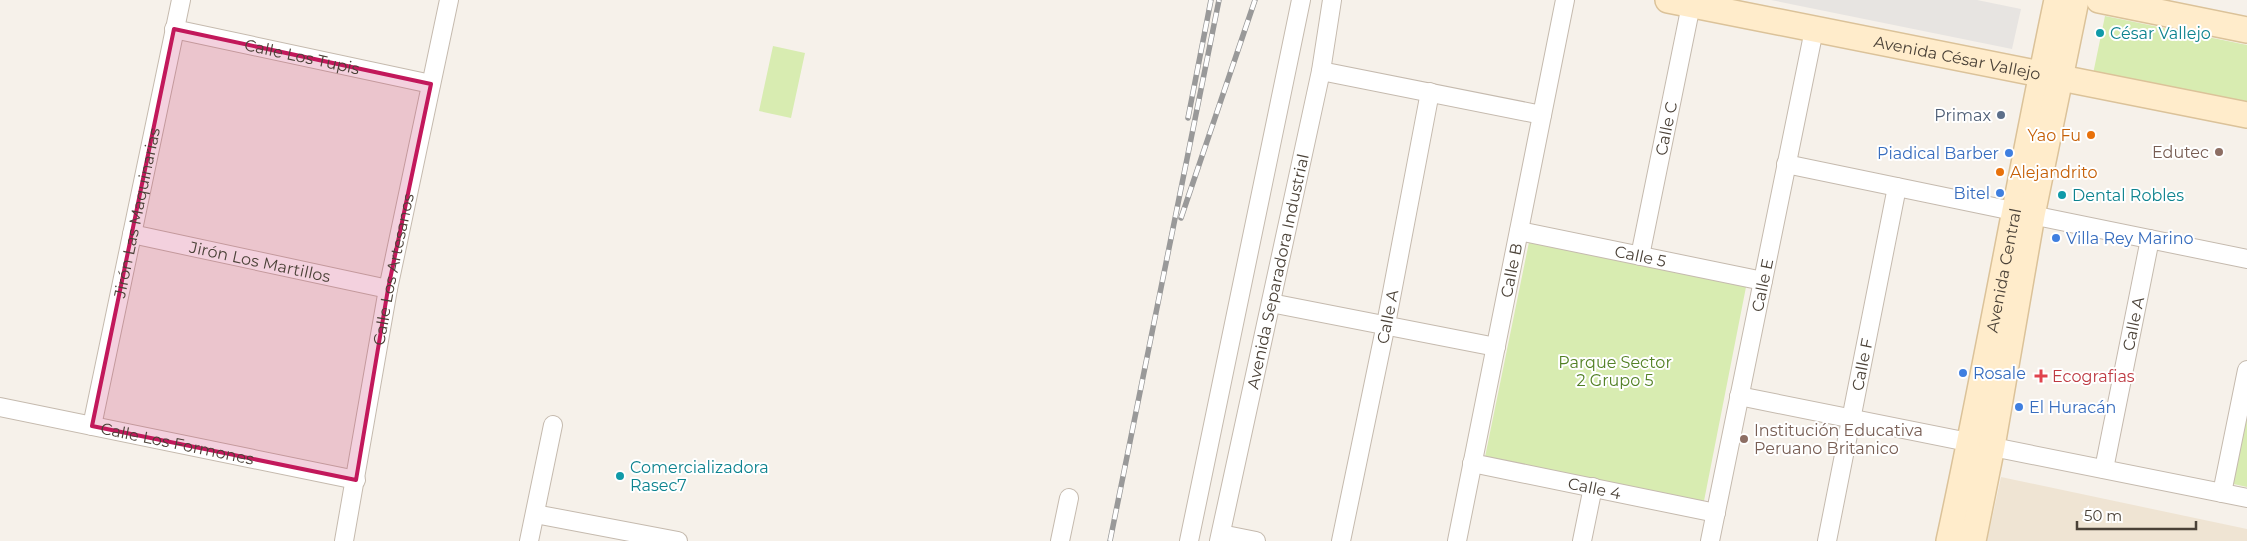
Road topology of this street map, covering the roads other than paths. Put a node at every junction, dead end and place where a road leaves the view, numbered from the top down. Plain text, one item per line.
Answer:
1 (181, 0) edge
2 (449, 0) edge
3 (1301, 0) edge
4 (1332, 0) edge
5 (1565, 0) edge
6 (2057, 0) edge
7 (2076, 0) edge
8 (2099, 0) edge
9 (1683, 2) edge
10 (174, 29) junction
11 (1814, 30) junction
12 (2247, 30) edge
13 (1321, 71) junction
14 (2051, 75) junction
15 (431, 84) junction
16 (1430, 92) junction
17 (2247, 115) edge
18 (1542, 116) junction
19 (1786, 164) junction
20 (1896, 187) junction
21 (2023, 213) junction
22 (1519, 231) junction
23 (132, 234) junction
24 (2150, 239) junction
25 (1640, 256) junction
26 (2247, 259) edge
27 (1763, 281) junction
28 (388, 289) junction
29 (1271, 303) junction
30 (1386, 324) junction
31 (1496, 347) junction
32 (2246, 375) edge
33 (1739, 396) junction
34 (0, 407) edge
35 (1850, 418) junction
36 (92, 426) junction
37 (553, 426) dead end
38 (1981, 444) junction
39 (1472, 463) junction
40 (2104, 469) junction
41 (356, 480) junction
42 (1593, 488) junction
43 (2222, 493) junction
44 (1068, 498) dead end
45 (2247, 498) edge
46 (1716, 513) junction
47 (535, 514) junction
48 (1220, 538) edge
49 (344, 541) edge
50 (529, 541) edge
51 (678, 541) edge
52 (1060, 541) edge
53 (1189, 541) edge
54 (1256, 541) edge
55 (1341, 541) edge
56 (1457, 541) edge
57 (1582, 541) edge
58 (1710, 541) edge
59 (1827, 541) edge
60 (1949, 541) edge
61 (1973, 541) edge

1 - 10 street, Jirón Las Maquinarias
2 - 15 street, Calle Los Artesanos
3 - 53 street, Avenida Separadora Industrial
4 - 13 street, Avenida Separadora Industrial
5 - 18 street, Calle B
6 - 14 street, Avenida Central
7 - 14 street, Avenida Central
8 - 12 street
9 - 11 street, Avenida César Vallejo
9 - 25 street, Calle C
10 - 15 street, Calle Los Tupis
10 - 23 street, Jirón Las Maquinarias
11 - 14 street, Avenida César Vallejo
11 - 19 street, Calle E
13 - 16 street
13 - 29 street, Avenida Separadora Industrial
14 - 17 street, Avenida César Vallejo
14 - 21 street, Avenida Central
15 - 28 street, Calle Los Artesanos
16 - 18 street
16 - 30 street, Calle A
18 - 22 street, Calle B
19 - 20 street
19 - 27 street, Calle E
20 - 21 street
20 - 35 street, Calle F
21 - 24 street
21 - 38 street, Avenida Central
22 - 25 street, Calle 5
22 - 31 street, Calle B
23 - 28 street, Jirón Los Martillos
23 - 36 street, Jirón Las Maquinarias
24 - 26 street
24 - 40 street, Calle A
25 - 27 street, Calle 5
27 - 33 street, Calle E
28 - 41 street, Calle Los Artesanos
29 - 30 street
29 - 48 street, Avenida Separadora Industrial
30 - 31 street
30 - 55 street, Calle A
31 - 39 street, Calle B
32 - 43 street
33 - 35 street
33 - 46 street, Calle E
34 - 36 street, Calle Los Formones
35 - 38 street
35 - 59 street, Calle F
36 - 41 street, Calle Los Formones
37 - 47 street
38 - 40 street
38 - 60 street, Avenida Central
38 - 61 street, Avenida Central
39 - 42 street, Calle 4
39 - 56 street, Calle B
40 - 43 street
41 - 49 street, Calle Los Artesanos
42 - 46 street, Calle 4
42 - 57 street
43 - 45 street
44 - 52 street
46 - 58 street, Calle E
47 - 50 street
47 - 51 street
48 - 54 street

